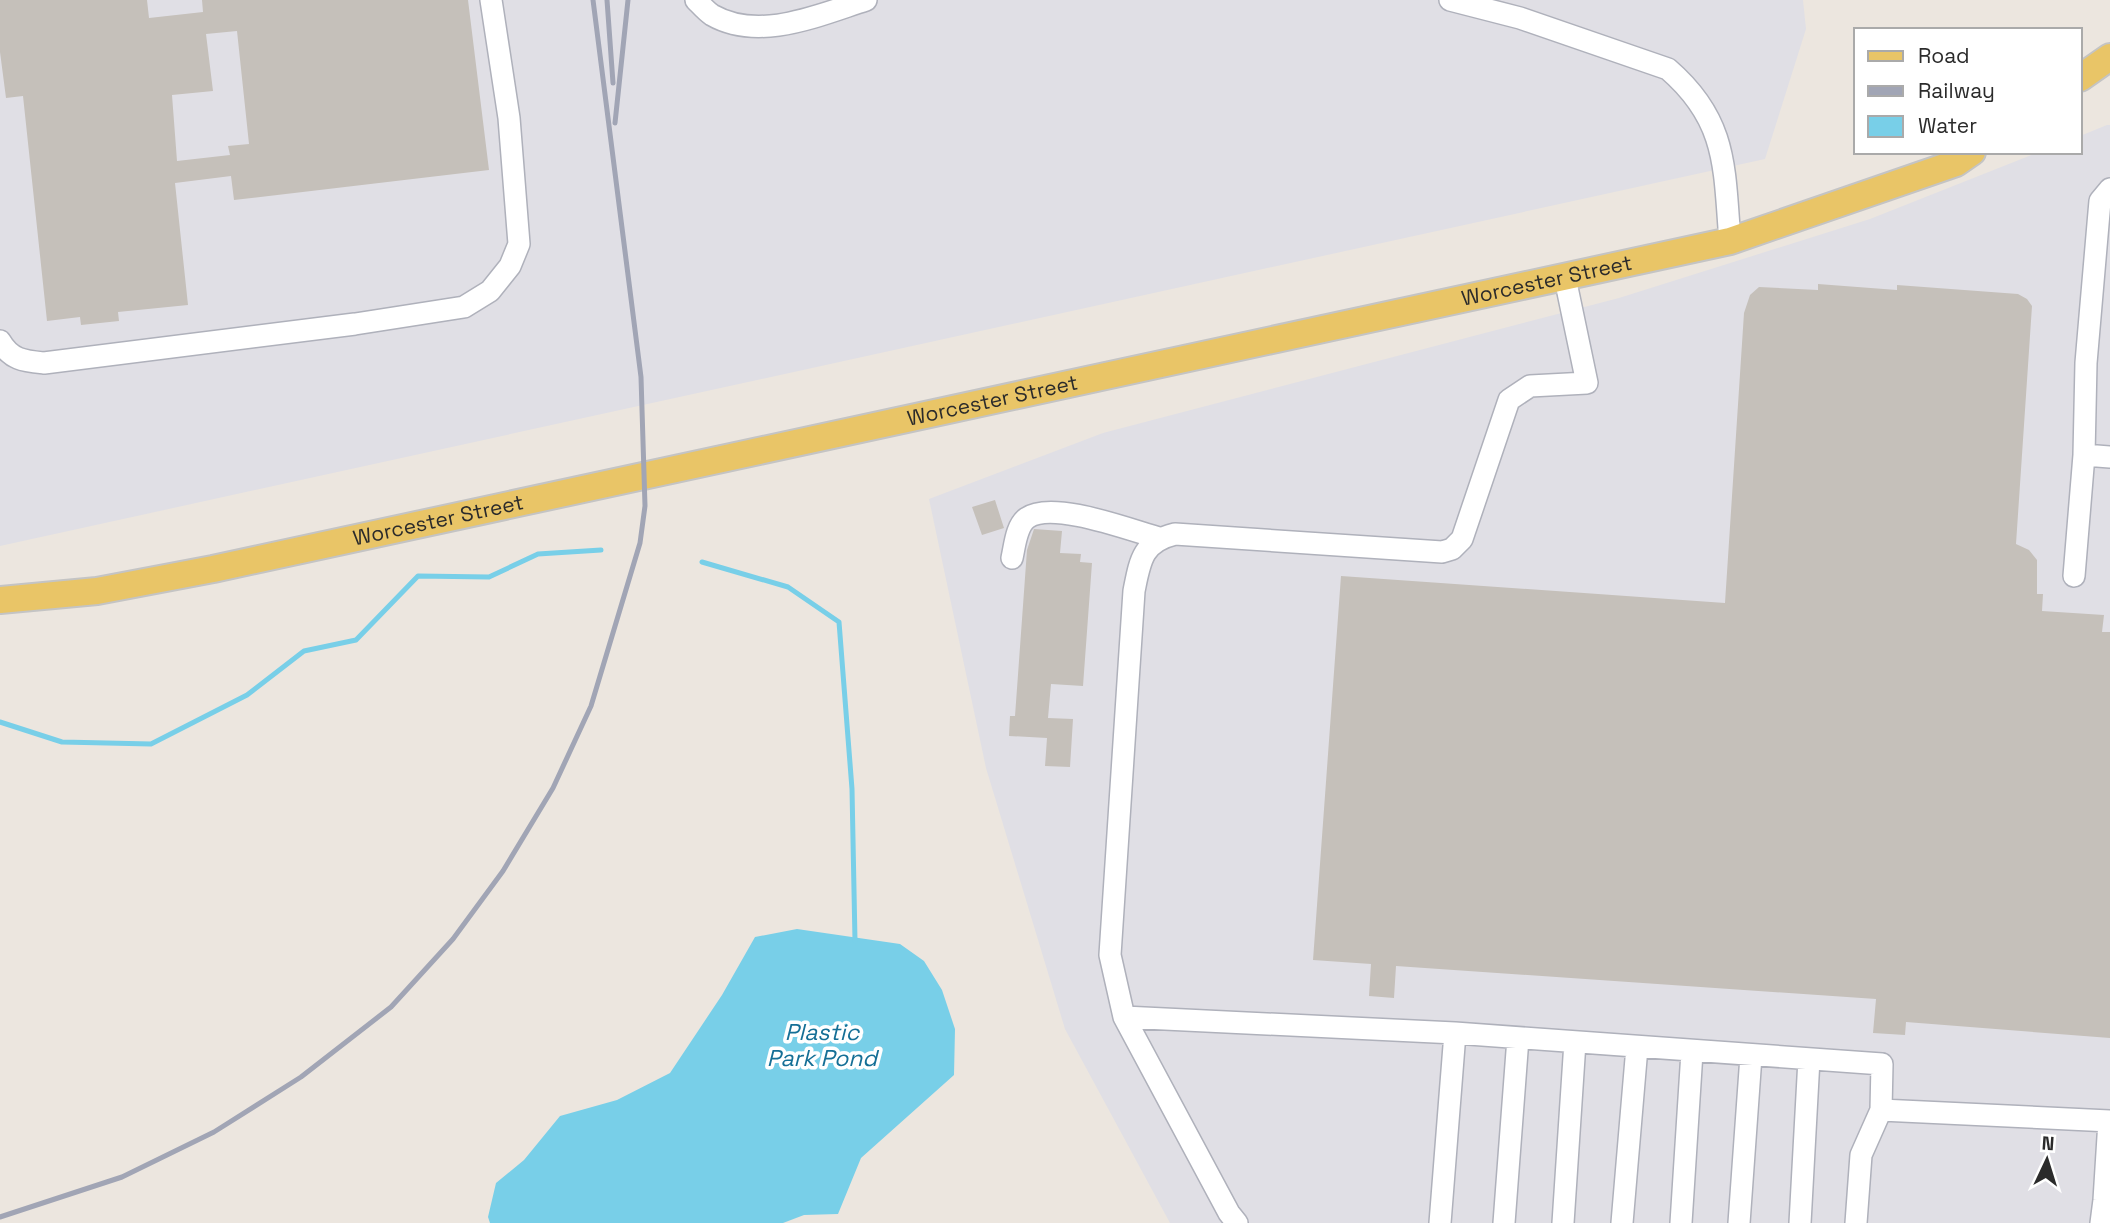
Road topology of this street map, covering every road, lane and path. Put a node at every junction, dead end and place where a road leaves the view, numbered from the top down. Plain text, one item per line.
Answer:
1 (491, 0) edge
2 (696, 0) edge
3 (866, 0) edge
4 (1450, 0) edge
5 (2110, 57) edge
6 (2082, 77) edge
7 (1969, 154) edge
8 (2110, 189) edge
9 (1730, 241) junction
10 (1566, 278) junction
11 (0, 341) edge
12 (2084, 455) junction
13 (2110, 457) edge
14 (1159, 538) junction
15 (1012, 558) dead end
16 (2074, 576) dead end
17 (0, 600) edge
18 (1124, 1017) junction
19 (1455, 1033) junction
20 (1518, 1038) junction
21 (1575, 1042) junction
22 (1637, 1047) junction
23 (1692, 1052) junction
24 (1751, 1056) junction
25 (1809, 1059) junction
26 (1881, 1110) junction
27 (2109, 1121) edge
28 (1237, 1223) edge
29 (1440, 1223) edge
30 (1504, 1223) edge
31 (1563, 1223) edge
32 (1622, 1223) edge
33 (1681, 1223) edge
34 (1739, 1223) edge
35 (1800, 1223) edge
36 (1856, 1223) edge
37 (2101, 1223) edge

1 - 11 lane
2 - 3 lane
4 - 9 lane
5 - 6 main road
7 - 9 main road, Worcester Street
8 - 12 lane
9 - 10 main road, Worcester Street
10 - 14 lane
10 - 17 main road, Worcester Street
12 - 13 lane
12 - 16 lane
14 - 15 lane
14 - 18 lane
18 - 19 lane
18 - 28 lane
19 - 20 lane
19 - 29 lane
20 - 21 lane
20 - 30 lane
21 - 22 lane
21 - 31 lane
22 - 23 lane
22 - 32 lane
23 - 24 lane
23 - 33 lane
24 - 25 lane
24 - 34 lane
25 - 26 lane
25 - 35 lane
26 - 27 lane
26 - 36 lane
27 - 37 lane

